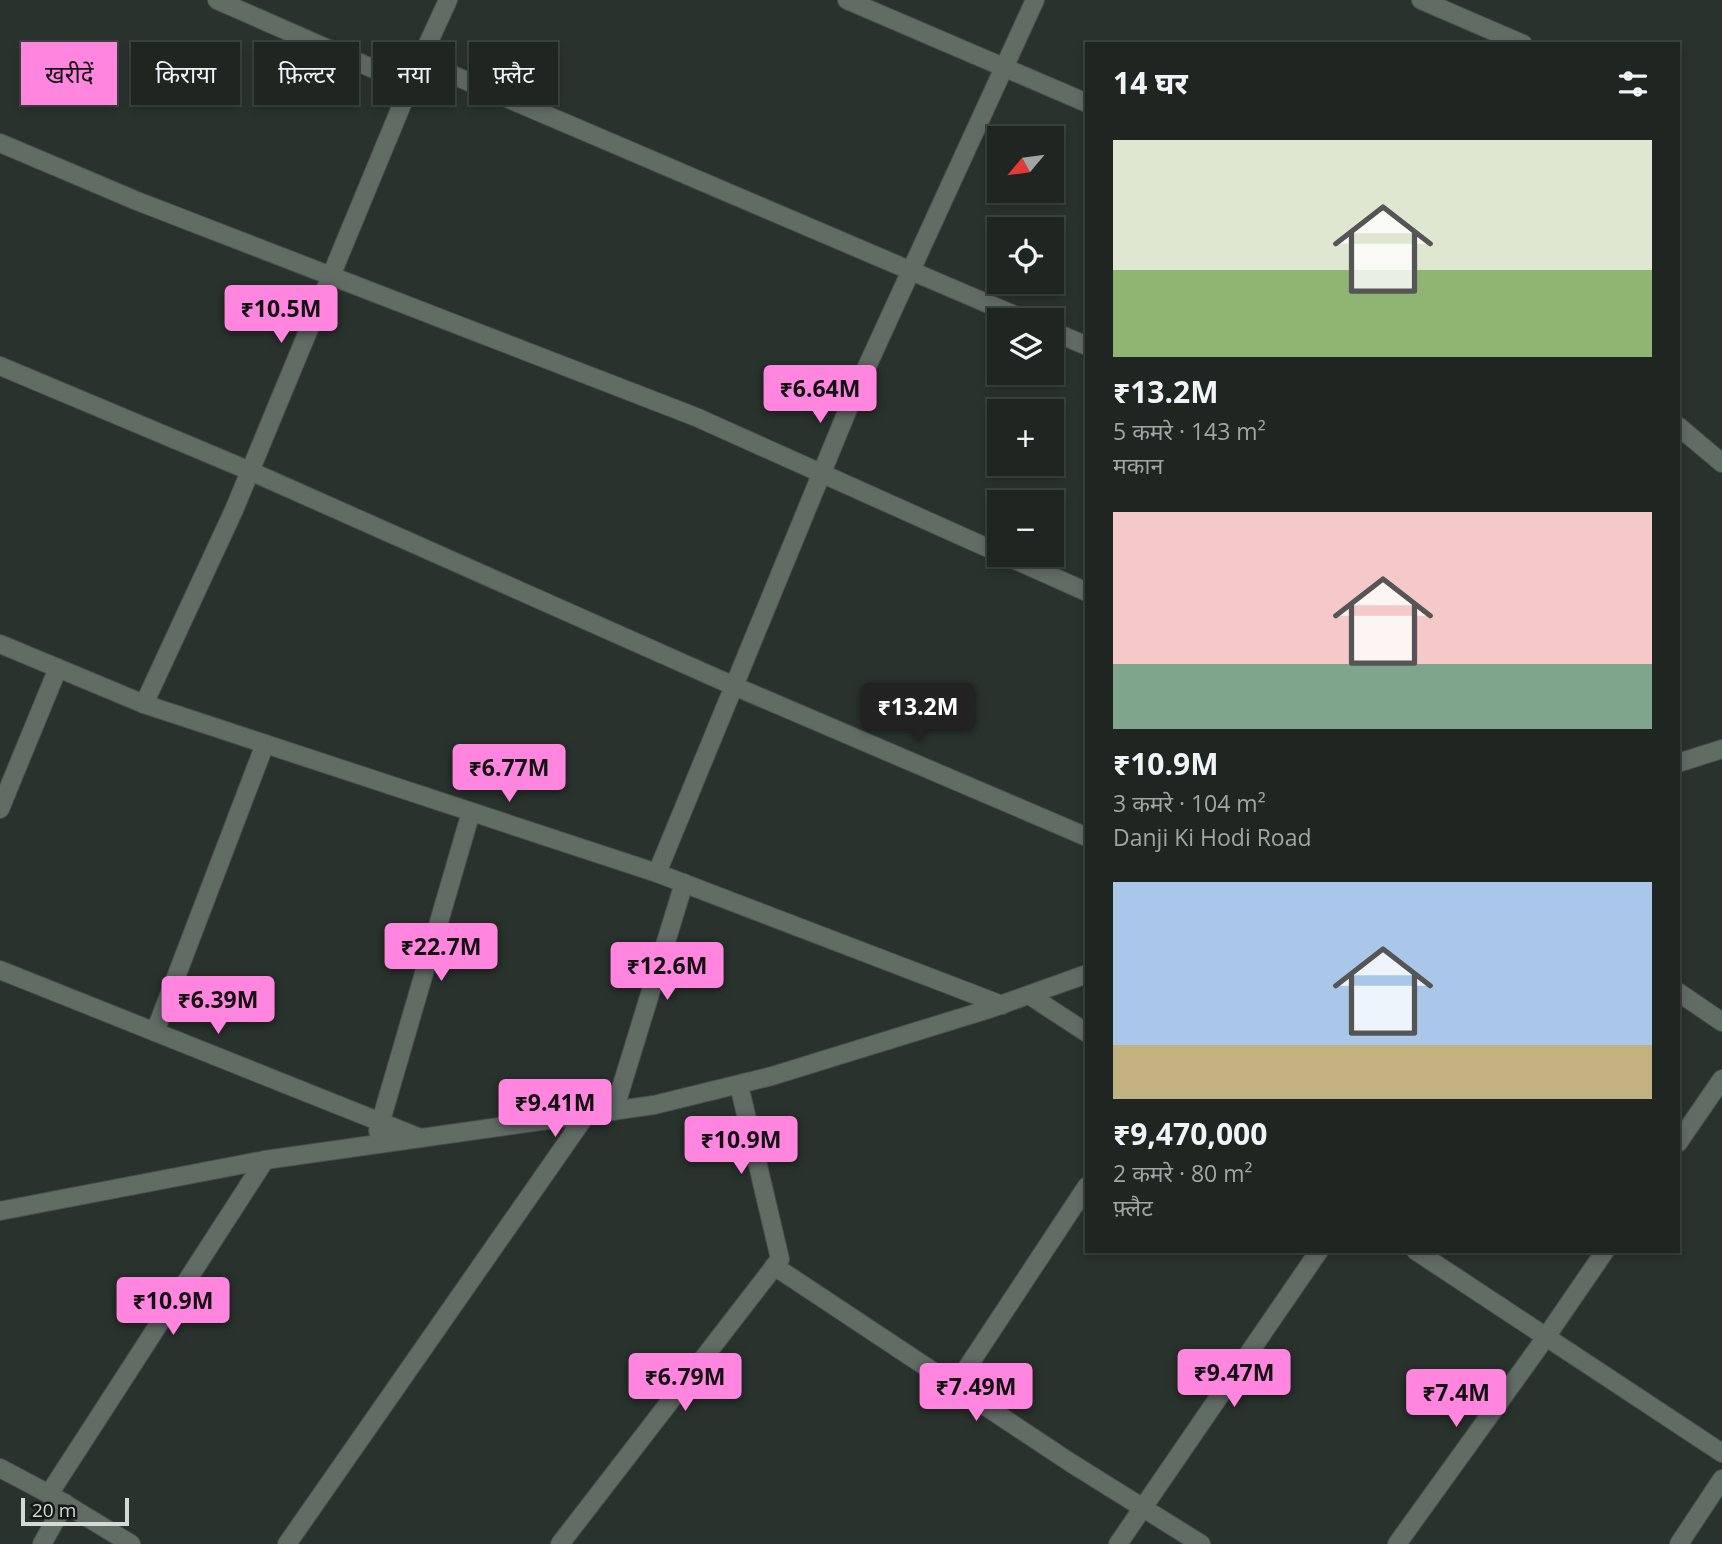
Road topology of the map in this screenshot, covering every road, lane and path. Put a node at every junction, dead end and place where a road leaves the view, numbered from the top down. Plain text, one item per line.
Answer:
1 (217, 0) edge
2 (448, 0) edge
3 (847, 0) edge
4 (1035, 0) edge
5 (1421, 0) edge
6 (429, 42) edge
7 (1518, 42) edge
8 (1004, 67) junction
9 (373, 69) edge
10 (455, 76) edge
11 (1085, 102) edge
12 (402, 105) edge
13 (0, 143) edge
14 (911, 271) junction
15 (330, 276) junction
16 (998, 308) edge
17 (1064, 336) edge
18 (1085, 345) edge
19 (0, 366) edge
20 (1680, 428) edge
21 (1722, 463) edge
22 (250, 471) junction
23 (822, 473) junction
24 (987, 547) edge
25 (1031, 567) edge
26 (1085, 591) edge
27 (0, 644) edge
28 (58, 668) junction
29 (734, 686) junction
30 (144, 704) junction
31 (265, 744) junction
32 (1722, 749) edge
33 (1680, 762) edge
34 (0, 809) edge
35 (471, 812) junction
36 (1085, 835) edge
37 (657, 873) junction
38 (684, 883) junction
39 (0, 970) edge
40 (1085, 975) edge
41 (1680, 993) edge
42 (1029, 995) junction
43 (1002, 1005) junction
44 (1722, 1022) edge
45 (155, 1032) junction
46 (1085, 1032) edge
47 (1722, 1079) edge
48 (739, 1085) junction
49 (614, 1111) junction
50 (586, 1115) junction
51 (381, 1122) junction
52 (421, 1138) junction
53 (1680, 1140) edge
54 (374, 1144) junction
55 (265, 1160) junction
56 (1085, 1189) edge
57 (0, 1211) edge
58 (1319, 1253) edge
59 (1419, 1253) edge
60 (1604, 1253) edge
61 (774, 1266) junction
62 (1546, 1337) junction
63 (955, 1386) junction
64 (1722, 1453) edge
65 (0, 1468) edge
66 (1722, 1479) edge
67 (49, 1494) junction
68 (65, 1503) junction
69 (1143, 1508) junction
70 (42, 1544) edge
71 (131, 1544) edge
72 (287, 1544) edge
73 (560, 1544) edge
74 (1118, 1544) edge
75 (1201, 1544) edge
76 (1397, 1544) edge
77 (1679, 1544) edge

1 - 9 street
2 - 6 street
3 - 8 street
4 - 8 street
5 - 7 street
8 - 11 street
8 - 14 street
10 - 14 street
12 - 15 street
13 - 15 street
14 - 16 street
14 - 23 street
15 - 22 street
15 - 23 street
17 - 18 street
19 - 22 street
20 - 21 street
22 - 29 street
22 - 30 street
23 - 24 street
23 - 29 street
25 - 26 street
27 - 28 street
28 - 30 street
28 - 34 street
29 - 36 street
29 - 37 street
30 - 31 street
31 - 35 street
31 - 45 street
32 - 33 street
35 - 37 street
35 - 51 street
37 - 38 street
38 - 43 street
38 - 49 street
39 - 45 street
40 - 42 street
41 - 44 street
42 - 43 street
42 - 46 street
43 - 48 street
45 - 51 street
47 - 53 street
48 - 49 street
48 - 61 street
49 - 50 street
50 - 52 street
50 - 72 street
51 - 52 street
51 - 54 street
52 - 54 street
54 - 55 street
55 - 57 street
55 - 67 street
56 - 63 street
58 - 69 street
59 - 62 street
60 - 62 street
61 - 63 street
61 - 73 street
62 - 64 street
62 - 76 street
63 - 69 street
65 - 67 street
66 - 77 street
67 - 68 street
68 - 70 street
68 - 71 street
69 - 74 street
69 - 75 street

